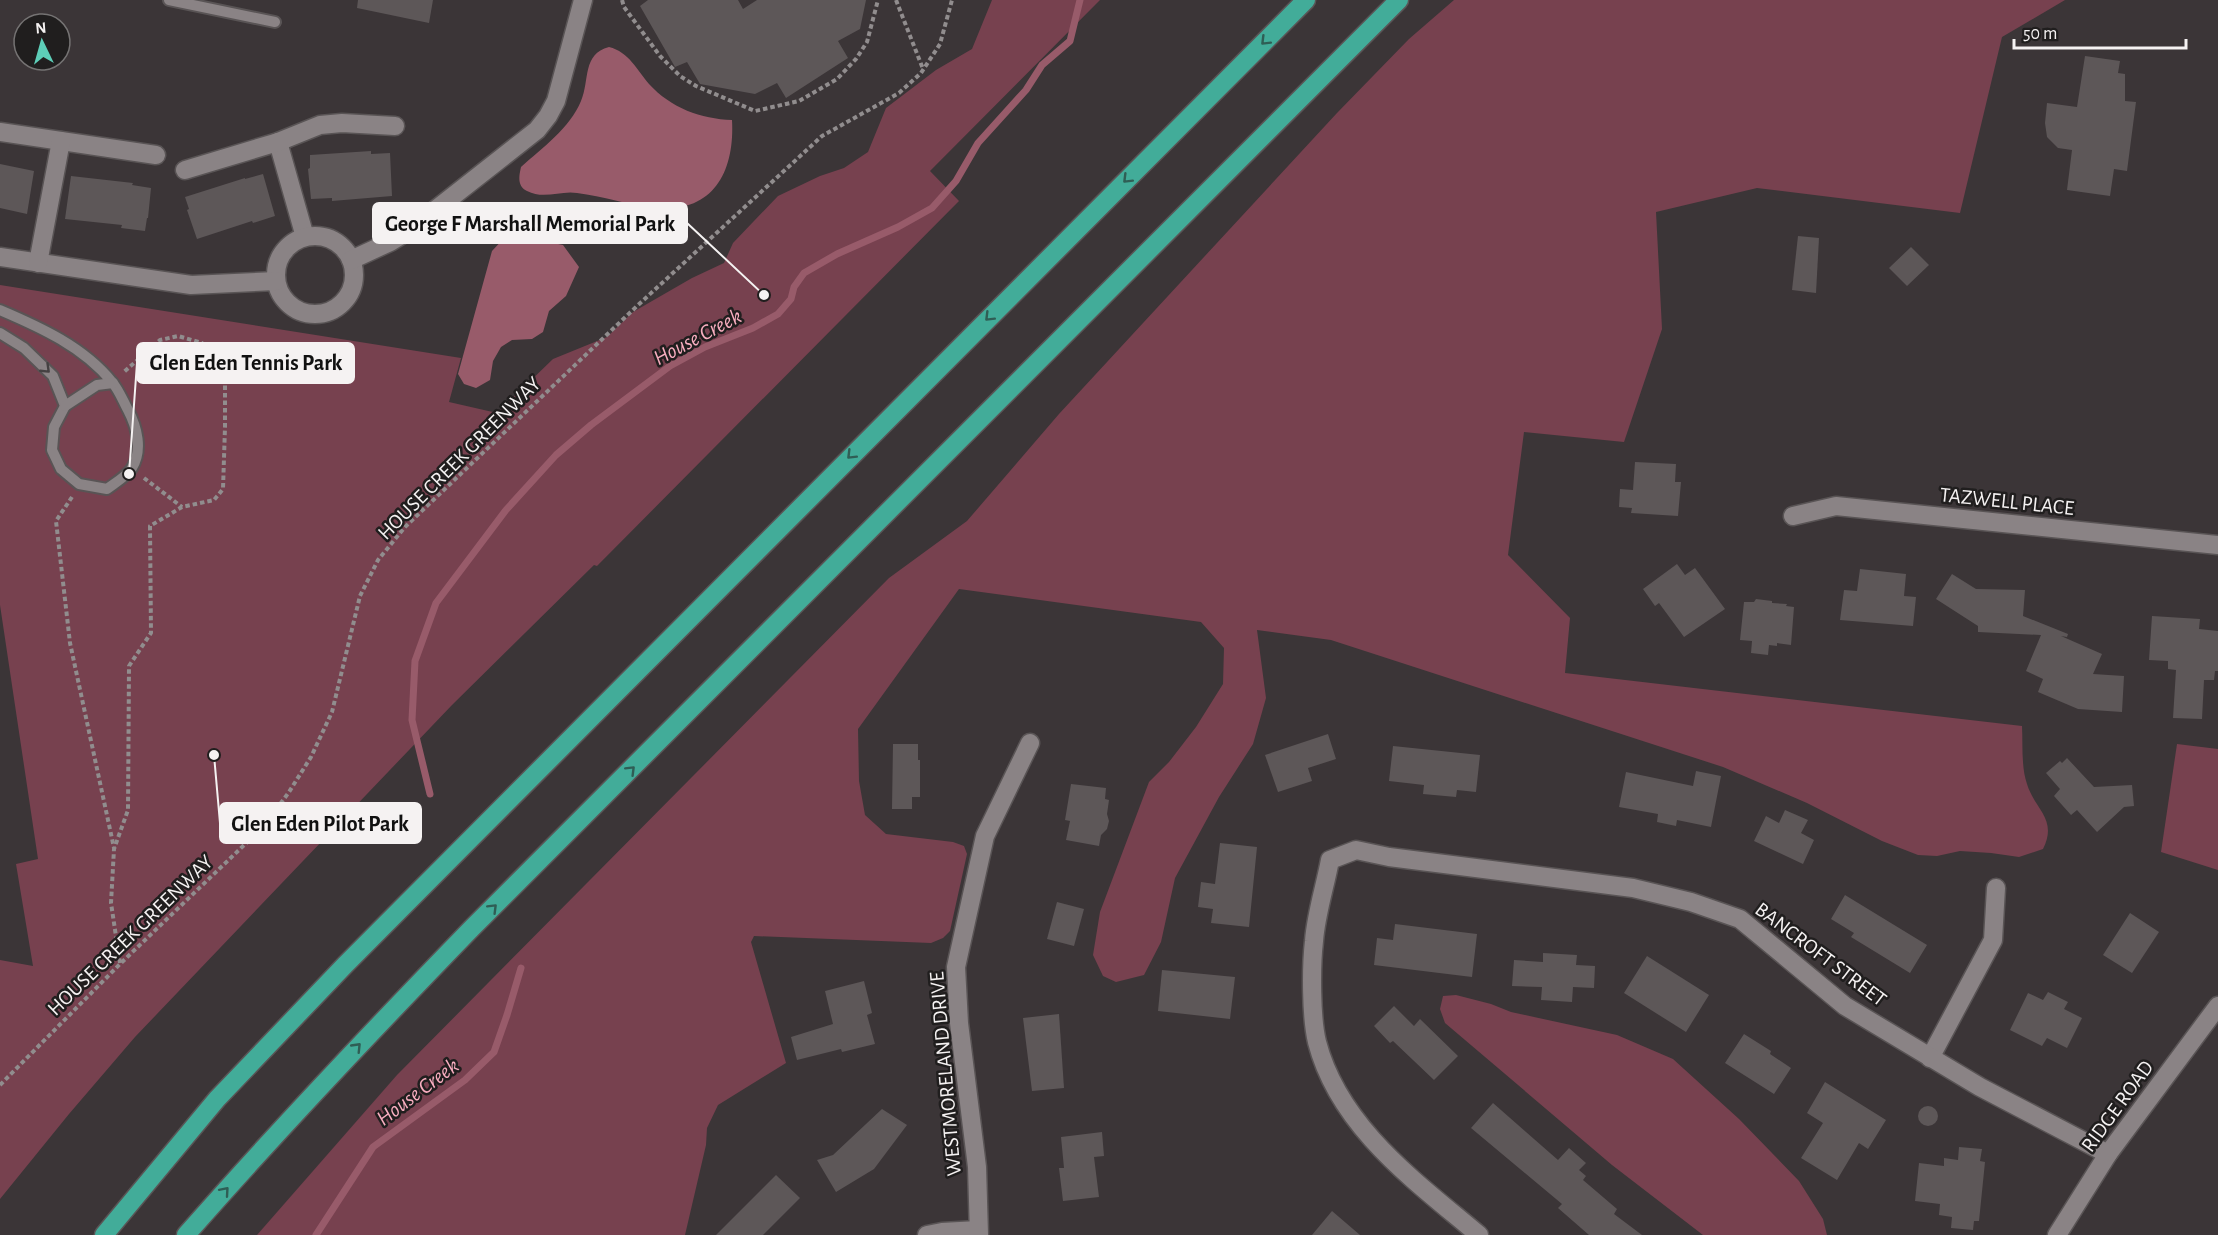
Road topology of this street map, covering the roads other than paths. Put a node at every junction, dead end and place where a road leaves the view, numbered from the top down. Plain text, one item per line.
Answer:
1 (169, 0) edge
2 (583, 0) edge
3 (1306, 0) edge
4 (1399, 0) edge
5 (275, 22) dead end
6 (395, 126) dead end
7 (0, 132) edge
8 (61, 141) junction
9 (278, 142) junction
10 (156, 154) dead end
11 (186, 170) dead end
12 (305, 237) junction
13 (0, 257) edge
14 (351, 260) junction
15 (38, 263) junction
16 (276, 281) junction
17 (0, 310) edge
18 (0, 333) edge
19 (113, 383) junction
20 (65, 406) junction
21 (1793, 516) dead end
22 (2218, 545) edge
23 (1030, 743) dead end
24 (1996, 888) dead end
25 (2218, 1006) edge
26 (1930, 1058) junction
27 (2108, 1154) junction
28 (979, 1233) edge
29 (104, 1235) edge
30 (186, 1235) edge
31 (927, 1235) edge
32 (1479, 1235) edge
33 (2056, 1235) edge

1 - 5 lane
2 - 14 street
3 -> 29 highway
30 -> 4 highway
6 - 9 street
7 - 8 street
8 - 10 street
8 - 15 street
9 - 11 street
9 - 12 street
12 - 14 street
12 - 16 street
13 - 15 street
14 - 16 street
15 - 16 street
17 - 19 lane
18 -> 20 lane
19 - 20 lane
19 - 20 lane
21 - 22 street, TAZWELL PLACE
23 - 28 street, WESTMORELAND DRIVE
24 - 26 street
25 - 27 street, RIDGE ROAD
26 - 27 street, BANCROFT STREET
26 - 32 street, BANCROFT STREET
27 - 33 street, RIDGE ROAD
28 - 31 street

